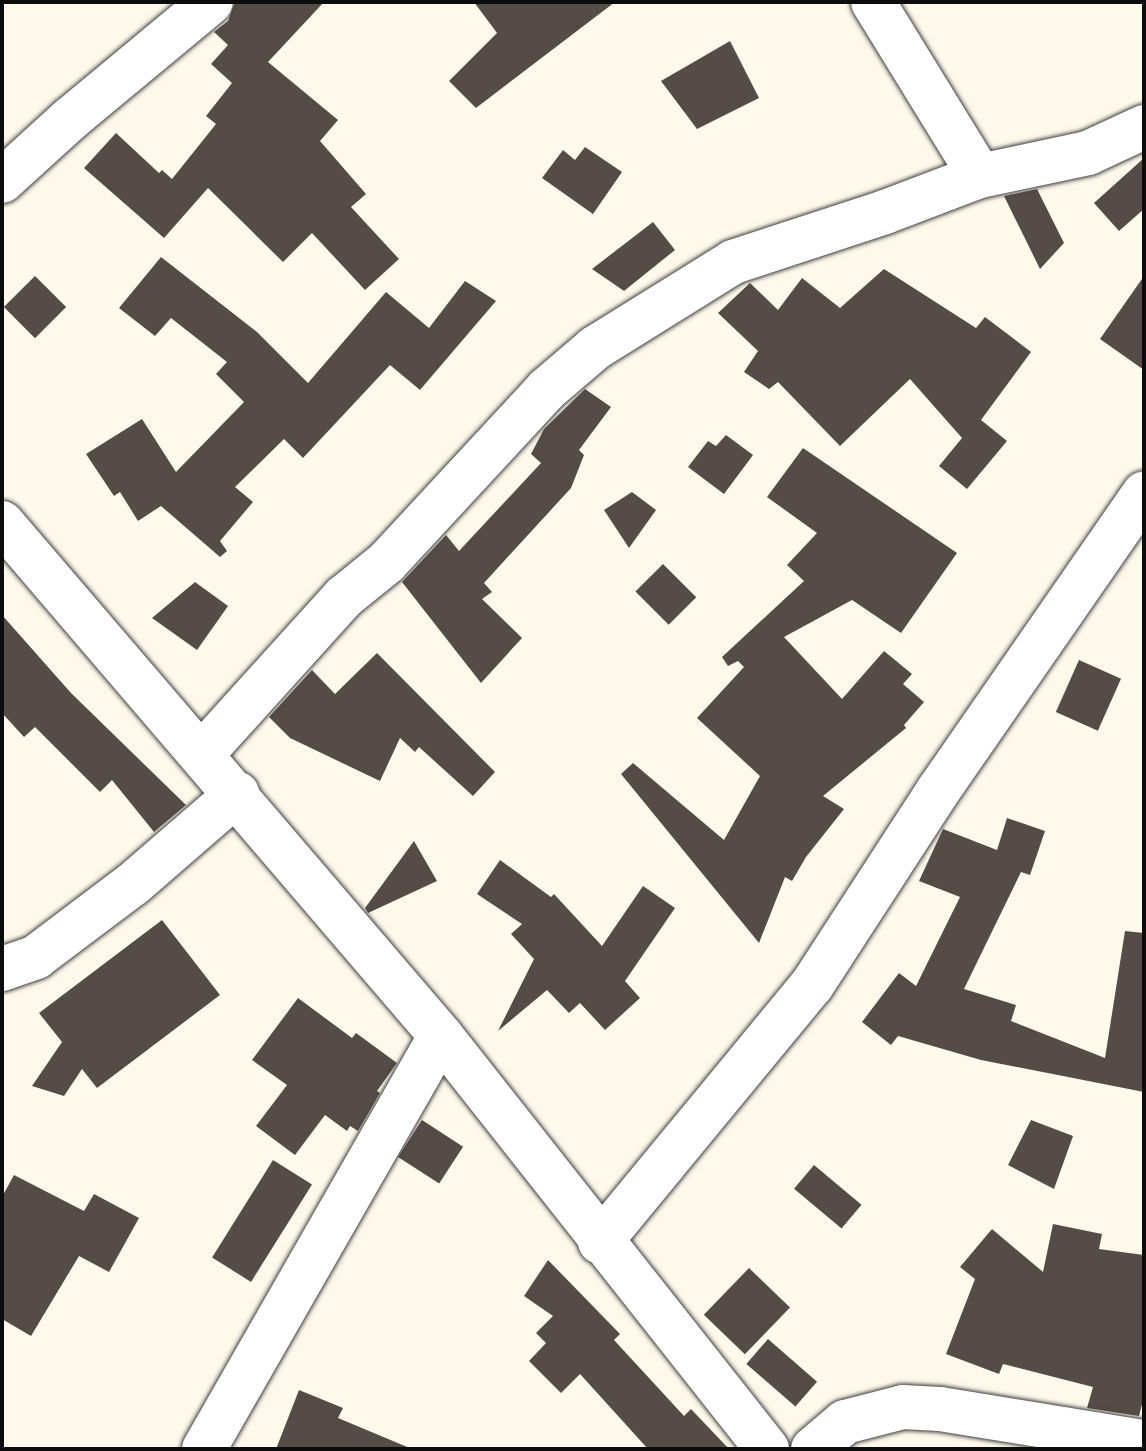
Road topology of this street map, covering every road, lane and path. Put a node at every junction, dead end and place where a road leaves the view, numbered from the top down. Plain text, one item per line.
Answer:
1 (211, 2) edge
2 (874, 3) edge
3 (1144, 127) edge
4 (980, 176) junction
5 (2, 181) edge
6 (1144, 493) edge
7 (2, 523) edge
8 (202, 754) junction
9 (237, 794) junction
10 (2, 969) edge
11 (441, 1036) junction
12 (600, 1242) junction
13 (1144, 1442) edge
14 (204, 1449) edge
15 (767, 1449) edge
16 (813, 1449) edge

1 - 5 street
2 - 4 street
3 - 4 street
4 - 8 street
6 - 12 street
7 - 8 street
8 - 9 street
9 - 10 street
9 - 11 street
11 - 12 street
11 - 14 street
12 - 15 street
13 - 16 street

